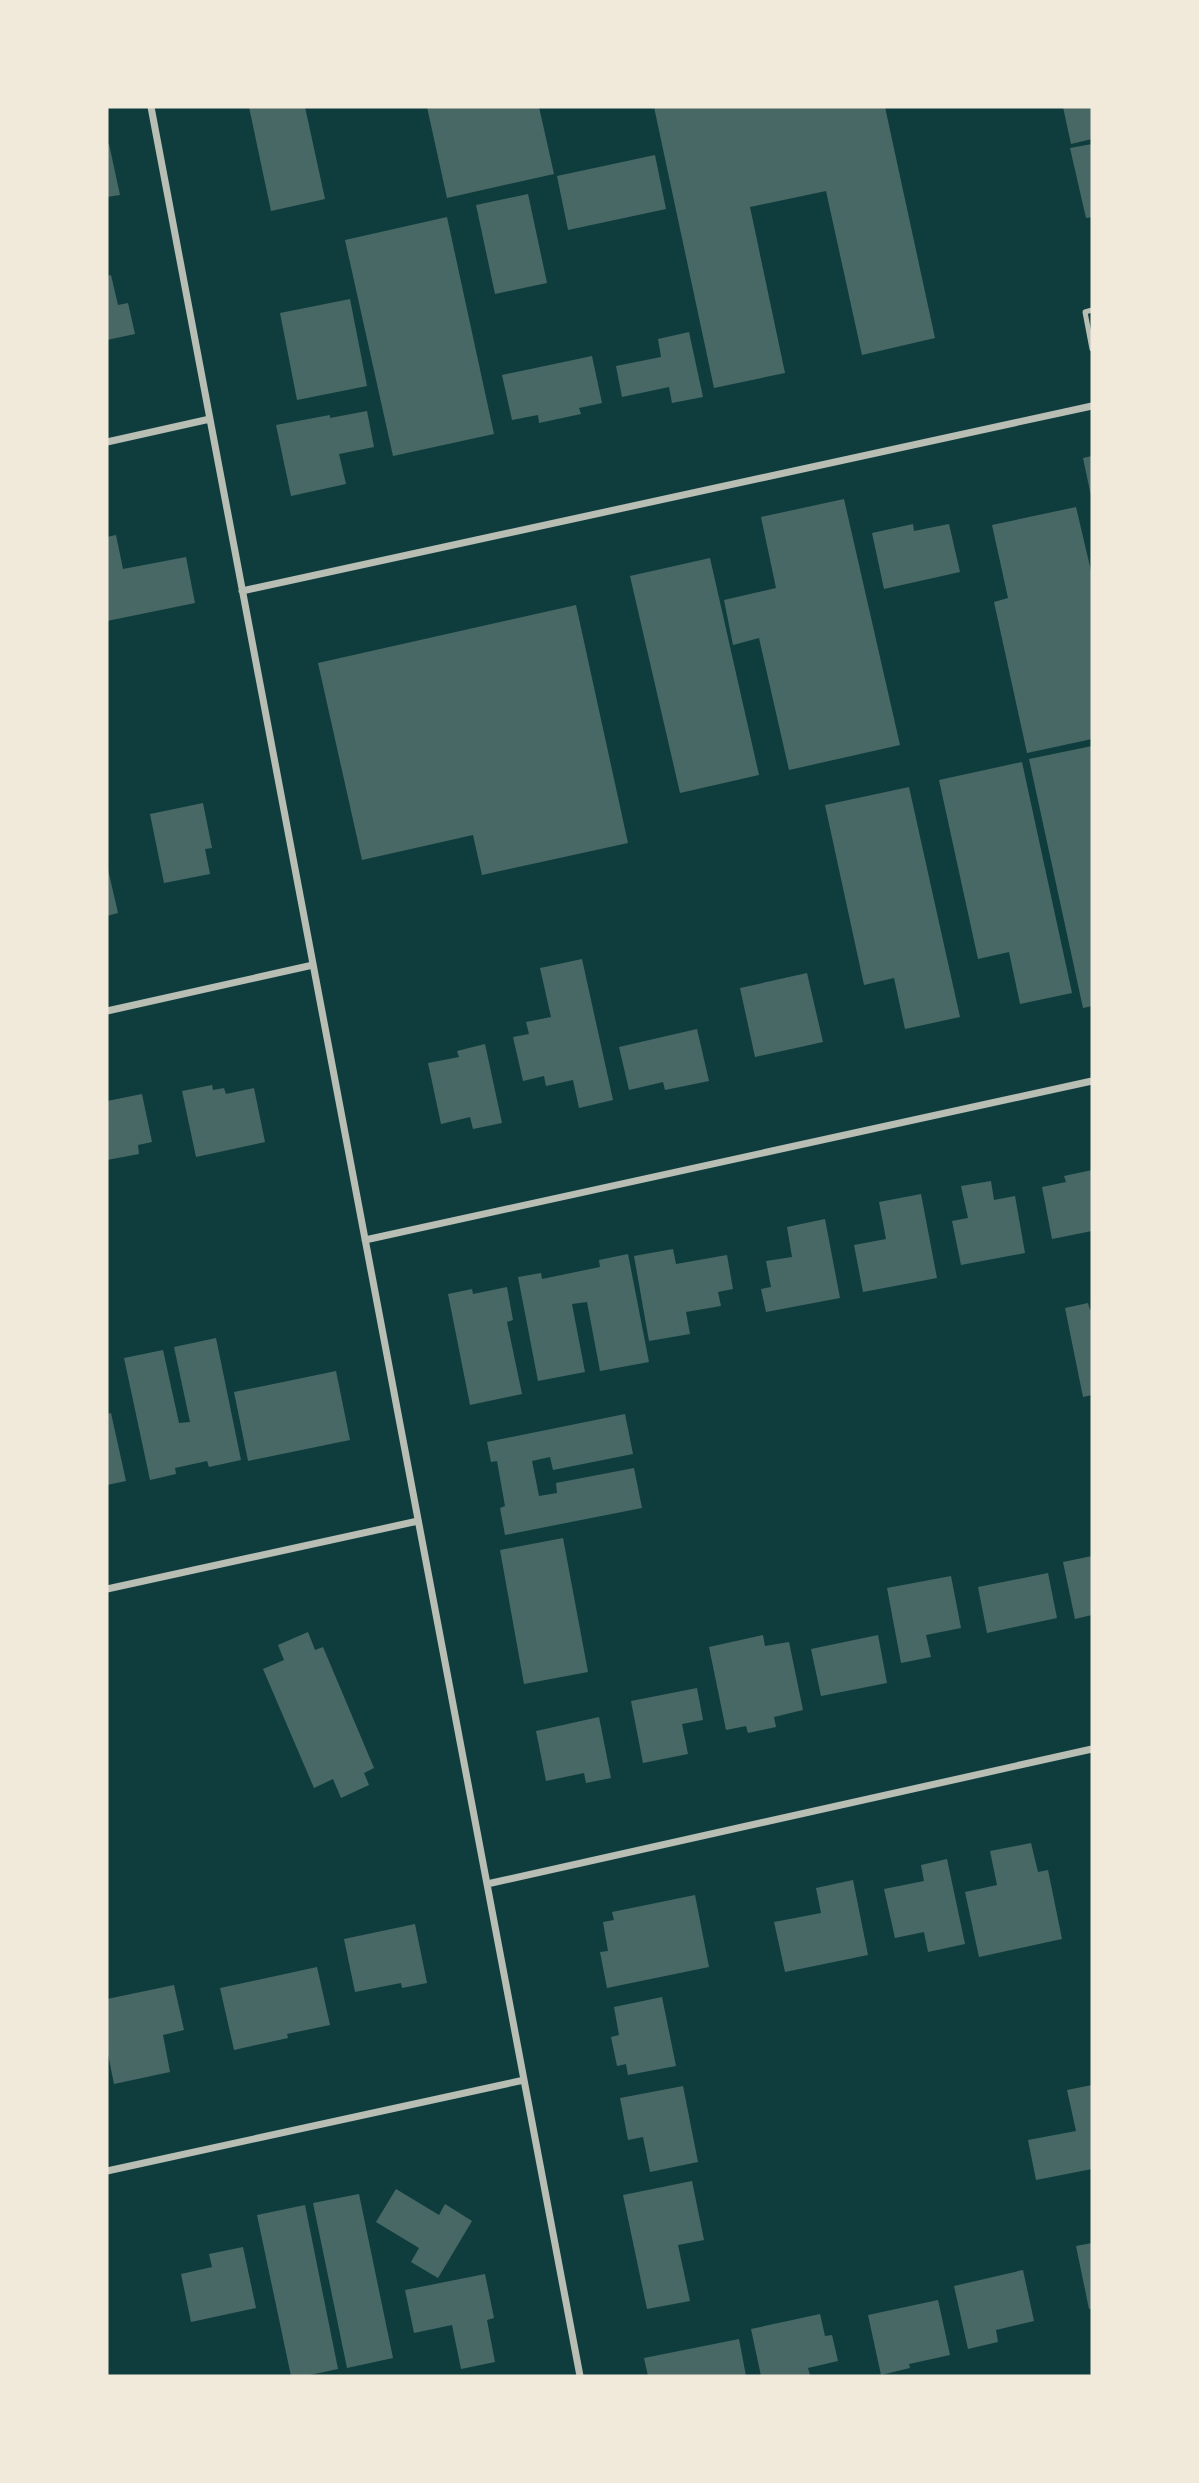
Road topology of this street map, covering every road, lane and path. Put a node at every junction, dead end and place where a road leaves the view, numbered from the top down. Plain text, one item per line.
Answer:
1 (150, 107) edge
2 (1092, 310) edge
3 (1092, 349) edge
4 (1092, 407) edge
5 (210, 419) junction
6 (107, 442) edge
7 (242, 590) junction
8 (313, 965) junction
9 (107, 1011) edge
10 (1092, 1081) edge
11 (365, 1240) junction
12 (418, 1521) junction
13 (107, 1589) edge
14 (1092, 1749) edge
15 (487, 1884) junction
16 (524, 2080) junction
17 (107, 2171) edge
18 (580, 2376) edge

1 - 5 street
2 - 3 lane
4 - 7 street
5 - 6 street
5 - 7 street
7 - 8 street
8 - 9 street
8 - 11 street
10 - 11 street
11 - 12 street
12 - 13 street
12 - 15 street
14 - 15 street
15 - 16 street
16 - 17 street
16 - 18 street

